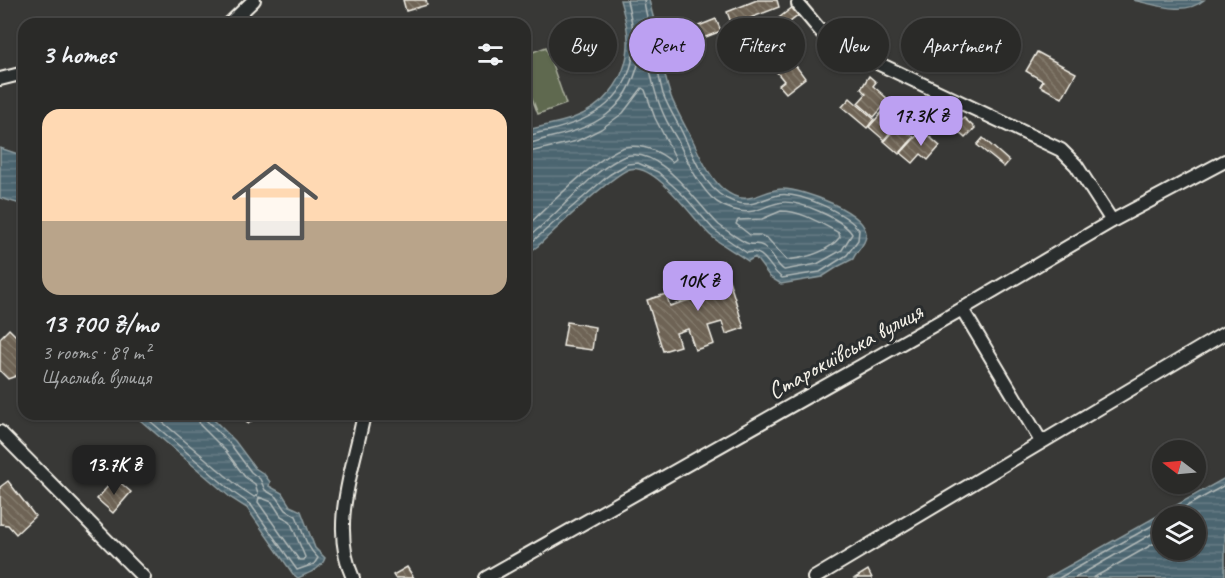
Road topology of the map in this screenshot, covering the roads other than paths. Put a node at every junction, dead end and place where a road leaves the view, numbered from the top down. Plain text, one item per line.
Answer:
1 (254, 0) edge
2 (798, 4) dead end
3 (235, 18) edge
4 (18, 74) edge
5 (0, 79) edge
6 (1225, 160) edge
7 (1112, 221) junction
8 (962, 309) junction
9 (1225, 333) edge
10 (363, 420) edge
11 (0, 432) edge
12 (1039, 438) dead end
13 (144, 578) edge
14 (353, 578) edge
15 (486, 578) edge
16 (814, 578) edge

1 - 3 street
2 - 7 street
4 - 5 street
6 - 7 street, Старокиївська вулиця
7 - 8 street, Старокиївська вулиця
8 - 12 street
8 - 15 street, Старокиївська вулиця
9 - 16 street
10 - 14 street
11 - 13 street

